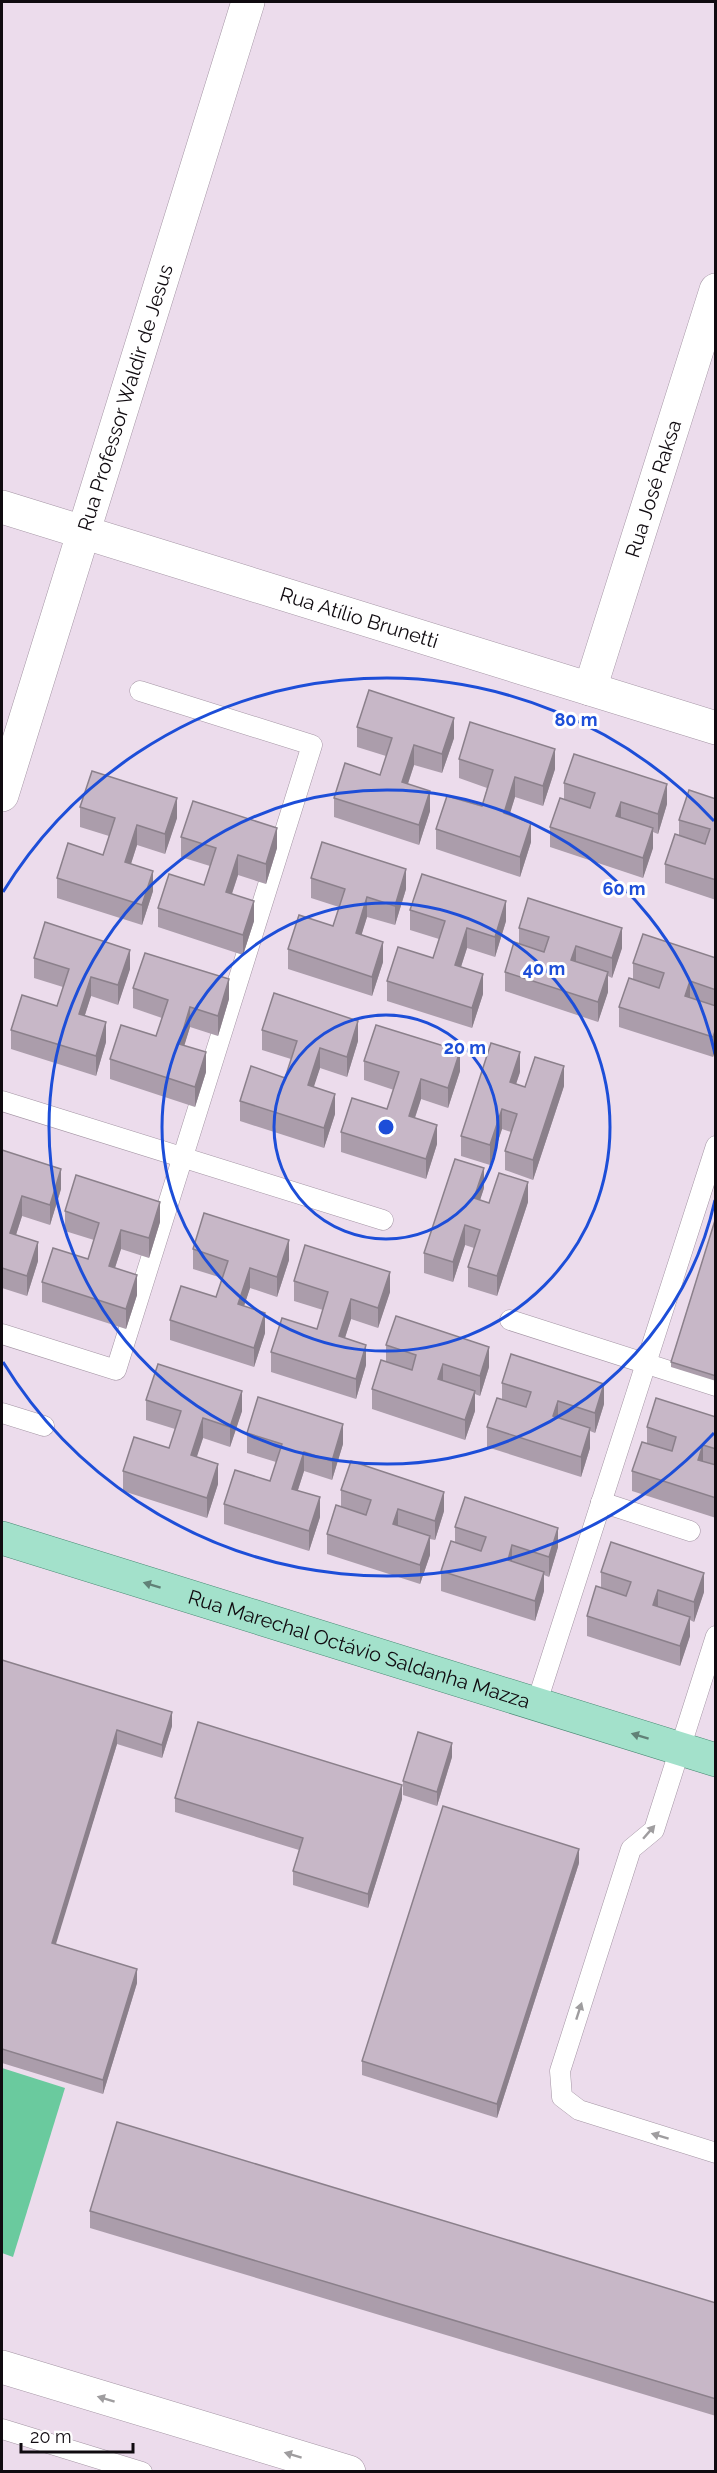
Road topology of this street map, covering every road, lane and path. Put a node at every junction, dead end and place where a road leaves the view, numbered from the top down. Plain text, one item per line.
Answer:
1 (248, 2) edge
2 (716, 290) edge
3 (2, 507) edge
4 (83, 532) junction
5 (590, 689) junction
6 (140, 691) dead end
7 (716, 728) edge
8 (2, 795) edge
9 (2, 1101) edge
10 (716, 1146) edge
11 (183, 1157) junction
12 (383, 1220) dead end
13 (510, 1320) dead end
14 (2, 1334) edge
15 (646, 1364) junction
16 (716, 1386) edge
17 (2, 1413) edge
18 (44, 1426) dead end
19 (601, 1502) junction
20 (690, 1531) dead end
21 (2, 1538) edge
22 (716, 1636) edge
23 (536, 1704) junction
24 (679, 1749) junction
25 (716, 1760) edge
26 (716, 2153) edge
27 (2, 2367) edge
28 (2, 2429) edge
29 (142, 2472) edge
30 (349, 2472) edge

1 - 4 street, Rua Professor Waldir de Jesus
2 - 5 street, Rua José Raksa
3 - 4 street, Rua Atílio Brunetti
4 - 5 street, Rua Atílio Brunetti
4 - 8 street, Rua Professor Waldir de Jesus
5 - 7 street, Rua Atílio Brunetti
6 - 11 lane
9 - 11 lane
10 - 15 lane
11 - 12 lane
11 - 14 lane
13 - 15 lane
15 - 16 lane
15 - 19 lane
17 - 18 lane
19 - 20 lane
19 - 23 lane
23 -> 21 main road, Rua Marechal Octávio Saldanha Mazza
22 - 24 lane
24 -> 23 main road, Rua Marechal Octávio Saldanha Mazza
24 - 25 main road, Rua Marechal Octávio Saldanha Mazza
26 -> 24 lane
30 -> 27 street
28 - 29 lane

